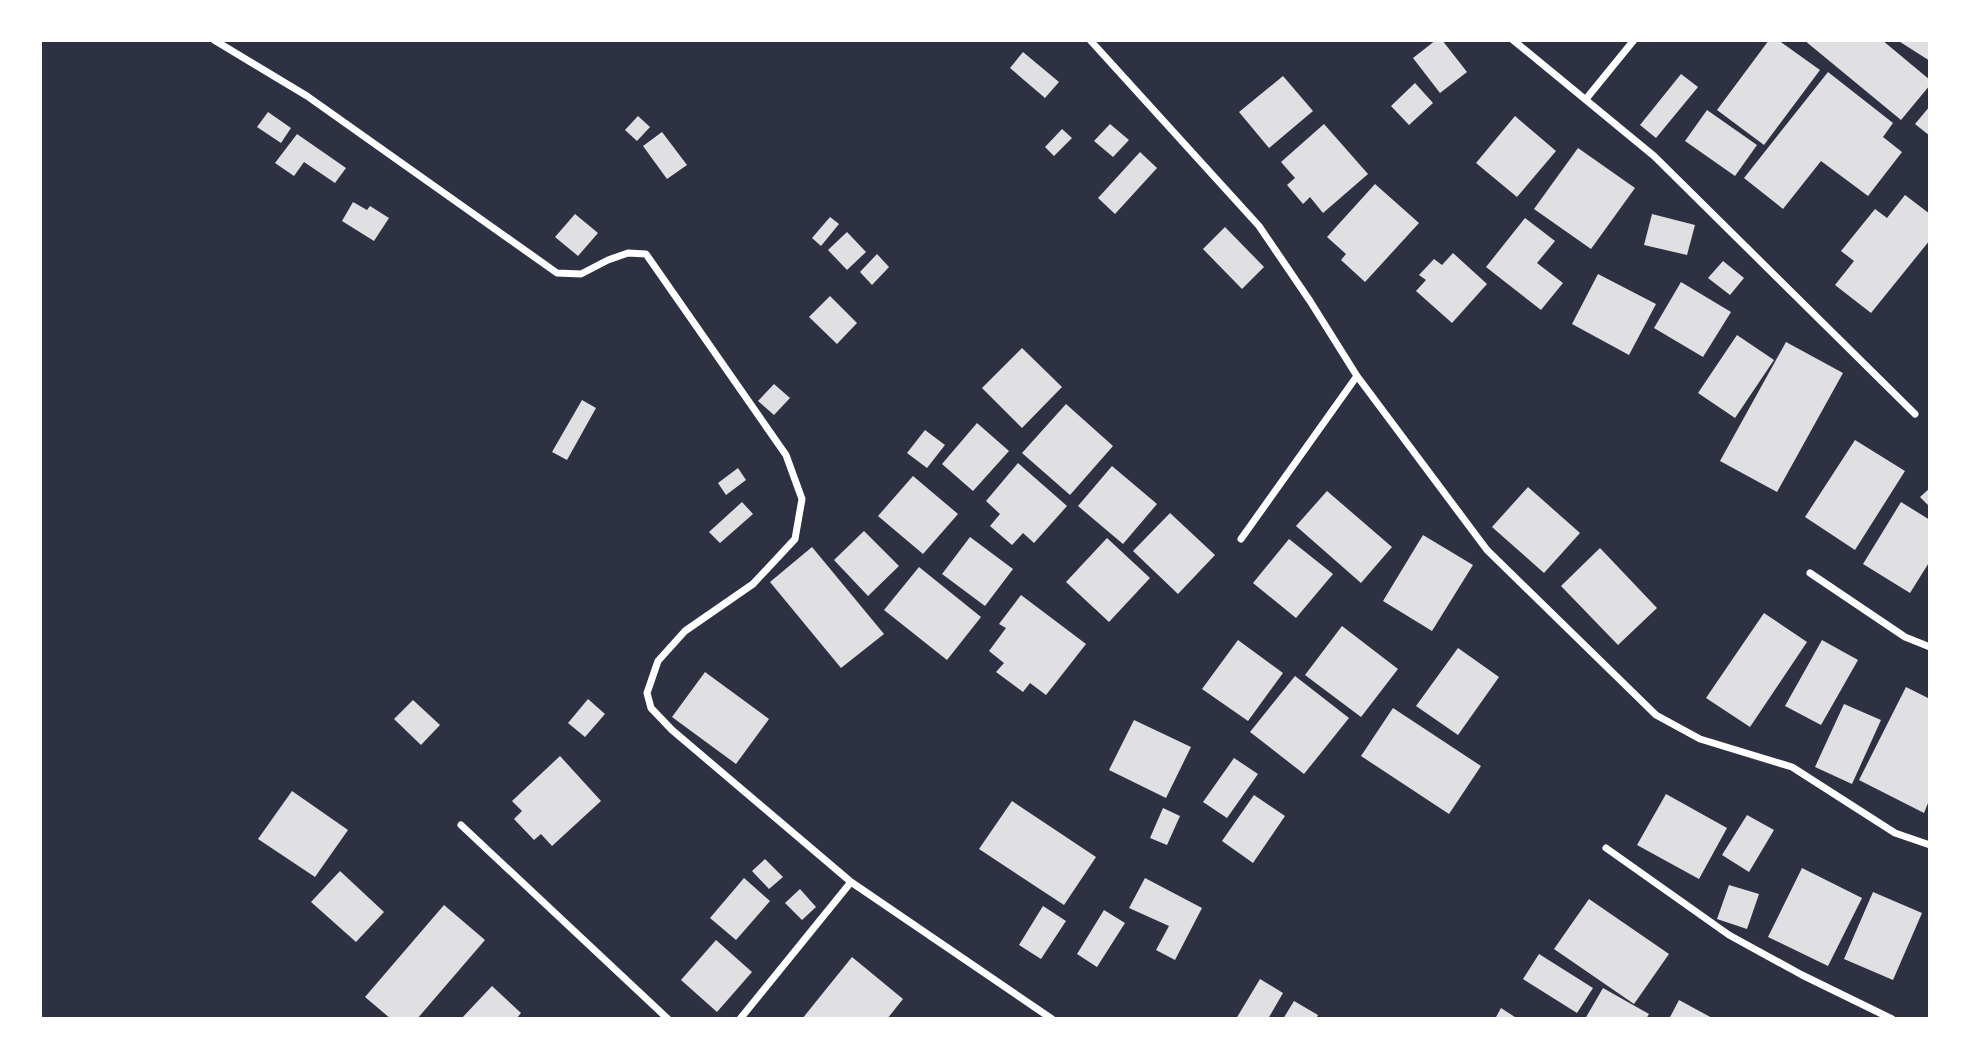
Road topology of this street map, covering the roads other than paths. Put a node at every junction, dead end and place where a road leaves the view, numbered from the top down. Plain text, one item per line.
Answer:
1 (214, 40) edge
2 (1090, 40) edge
3 (1513, 40) edge
4 (1634, 40) edge
5 (1586, 99) junction
6 (1357, 376) junction
7 (1914, 414) dead end
8 (1241, 539) dead end
9 (1810, 573) dead end
10 (1930, 647) edge
11 (461, 825) dead end
12 (1930, 845) edge
13 (1606, 848) dead end
14 (851, 883) junction
15 (668, 1019) edge
16 (740, 1019) edge
17 (1052, 1019) edge
18 (1892, 1019) edge

1 - 14 street
2 - 6 street
3 - 5 street
4 - 5 street
5 - 7 street
6 - 8 street
6 - 12 street
9 - 10 street
11 - 15 street
13 - 18 street
14 - 16 street
14 - 17 street

